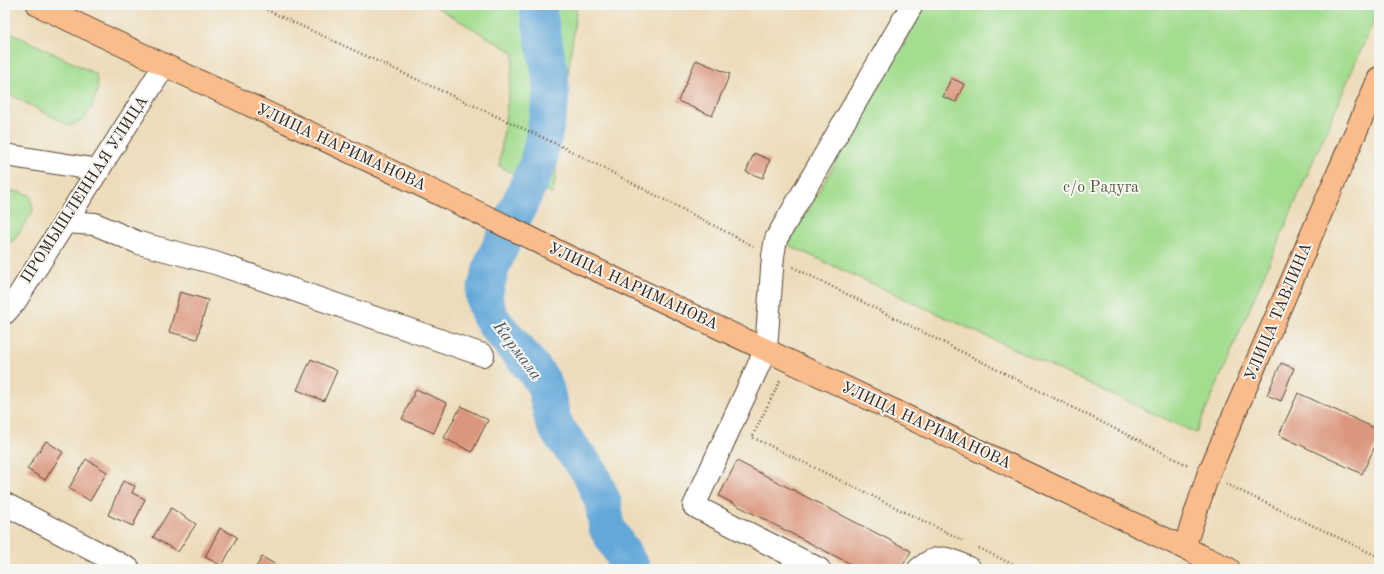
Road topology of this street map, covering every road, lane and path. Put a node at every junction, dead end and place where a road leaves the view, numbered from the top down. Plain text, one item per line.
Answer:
1 (38, 5) edge
2 (256, 5) edge
3 (912, 5) edge
4 (164, 66) junction
5 (1379, 78) edge
6 (5, 156) edge
7 (99, 170) junction
8 (65, 222) junction
9 (773, 256) junction
10 (8, 302) edge
11 (766, 349) junction
12 (483, 355) dead end
13 (752, 437) dead end
14 (1208, 475) junction
15 (5, 504) edge
16 (965, 541) dead end
17 (972, 545) dead end
18 (1184, 548) junction
19 (1379, 557) edge
20 (129, 569) edge
21 (818, 569) edge
22 (919, 569) edge
23 (970, 569) edge
24 (1022, 569) edge
25 (1229, 569) edge

1 - 4 main road, УЛИЦА НАРИМАНОВА
2 - 9 path
3 - 9 street
4 - 7 street, ПРОМЫШЛЕННАЯ УЛИЦА
4 - 11 main road, УЛИЦА НАРИМАНОВА
5 - 14 main road, УЛИЦА ТАВЛИНА
6 - 7 street
7 - 8 street, ПРОМЫШЛЕННАЯ УЛИЦА
8 - 10 street, ПРОМЫШЛЕННАЯ УЛИЦА
8 - 12 street
9 - 11 street
9 - 14 path
11 - 18 main road, УЛИЦА НАРИМАНОВА
11 - 21 street
13 - 16 path
14 - 18 main road, УЛИЦА ТАВЛИНА
14 - 19 path
15 - 20 street
17 - 24 path
18 - 25 main road, УЛИЦА НАРИМАНОВА
22 - 23 street

